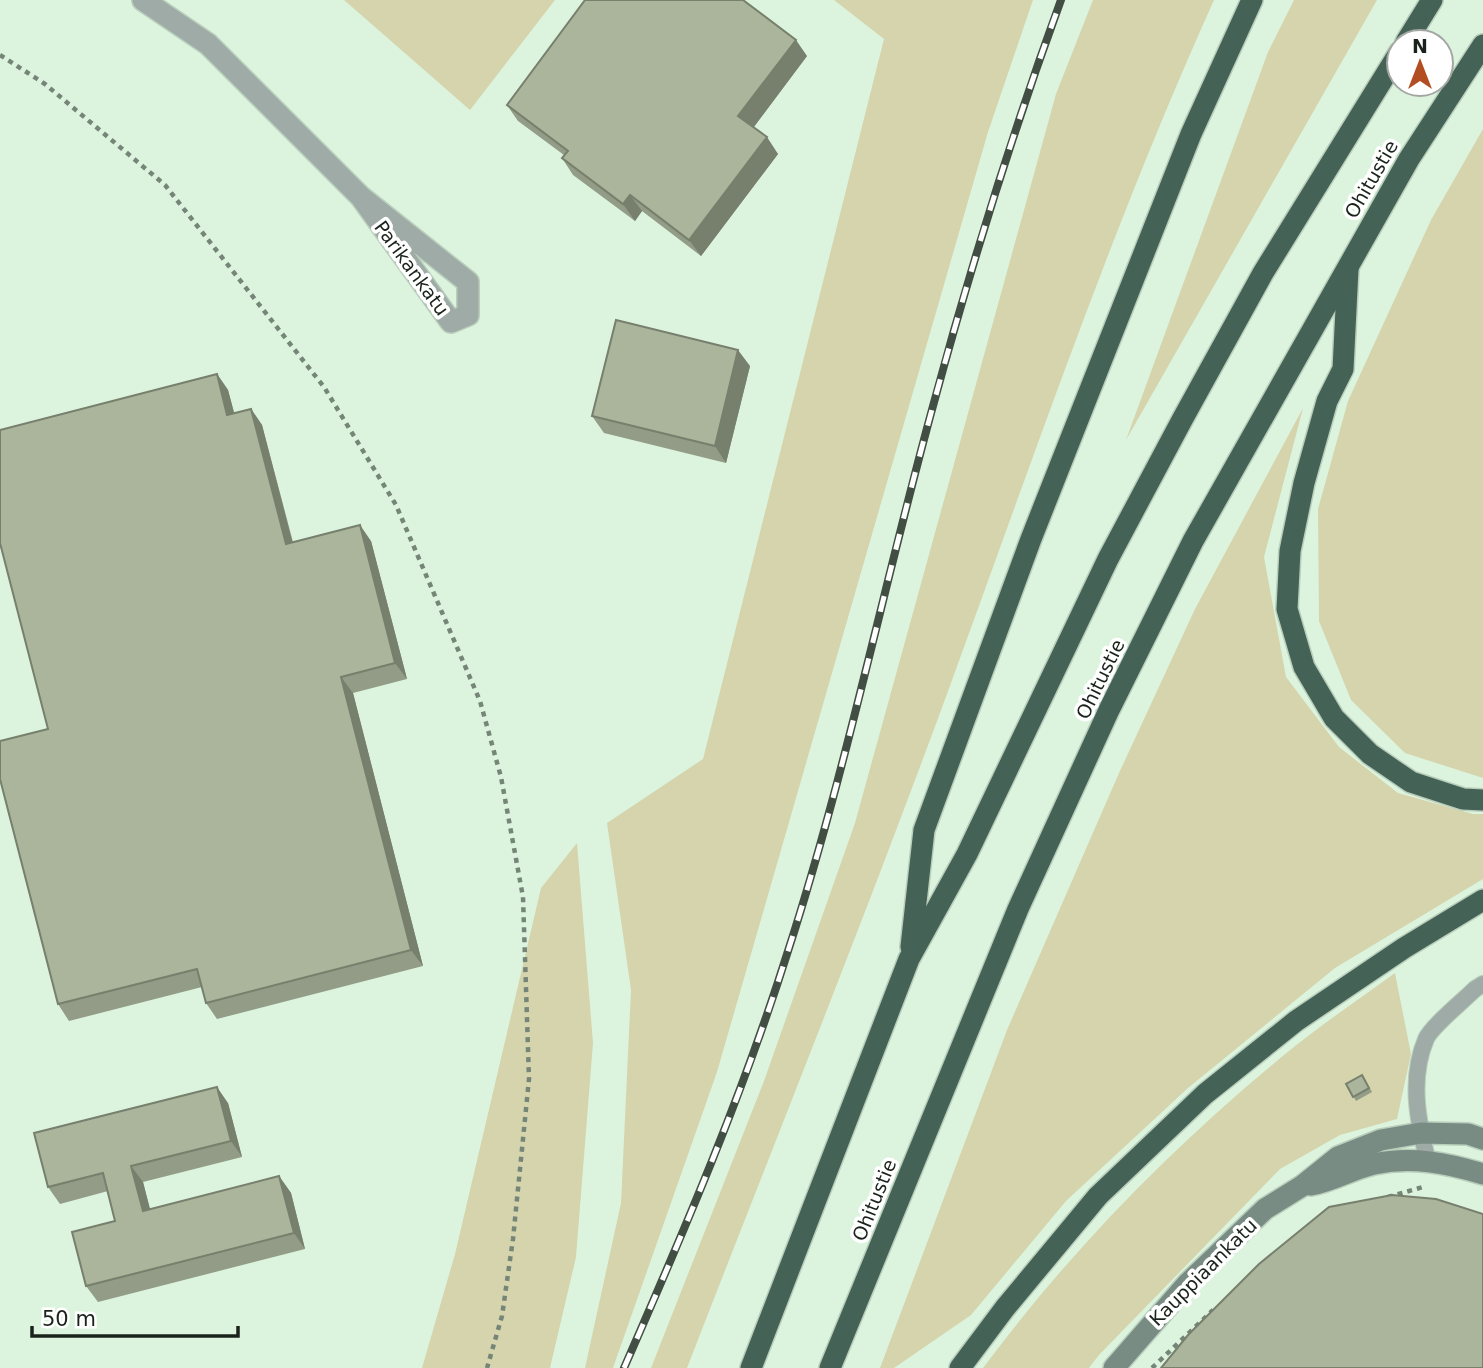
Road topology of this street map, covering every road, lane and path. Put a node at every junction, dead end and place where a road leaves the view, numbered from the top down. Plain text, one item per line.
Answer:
1 (143, 0) edge
2 (1252, 0) edge
3 (1432, 0) edge
4 (1415, 28) edge
5 (1483, 45) edge
6 (0, 55) edge
7 (1385, 76) edge
8 (361, 197) junction
9 (1348, 264) junction
10 (1483, 800) edge
11 (1483, 900) edge
12 (909, 959) junction
13 (1483, 984) edge
14 (1421, 1133) junction
15 (1483, 1139) edge
16 (1428, 1162) junction
17 (1483, 1174) edge
18 (1302, 1186) junction
19 (1427, 1186) dead end
20 (1379, 1199) edge
21 (1217, 1307) edge
22 (487, 1368) edge
23 (751, 1368) edge
24 (830, 1368) edge
25 (960, 1368) edge
26 (1114, 1368) edge
27 (1152, 1368) edge

1 - 8 street, Parikankatu
2 - 12 highway
3 - 4 highway
5 - 9 highway, Ohitustie
6 - 22 path
7 - 12 highway
8 - 8 street, Parikankatu
9 - 10 highway
9 - 24 highway, Ohitustie
11 - 25 highway
12 - 23 highway
13 - 14 lane
14 - 15 street, Kauppiaankatu
14 - 16 lane
14 - 18 street, Kauppiaankatu
16 - 17 street, Kauppiaankatu
16 - 18 street, Kauppiaankatu
18 - 26 street, Kauppiaankatu
19 - 20 path
21 - 27 path

